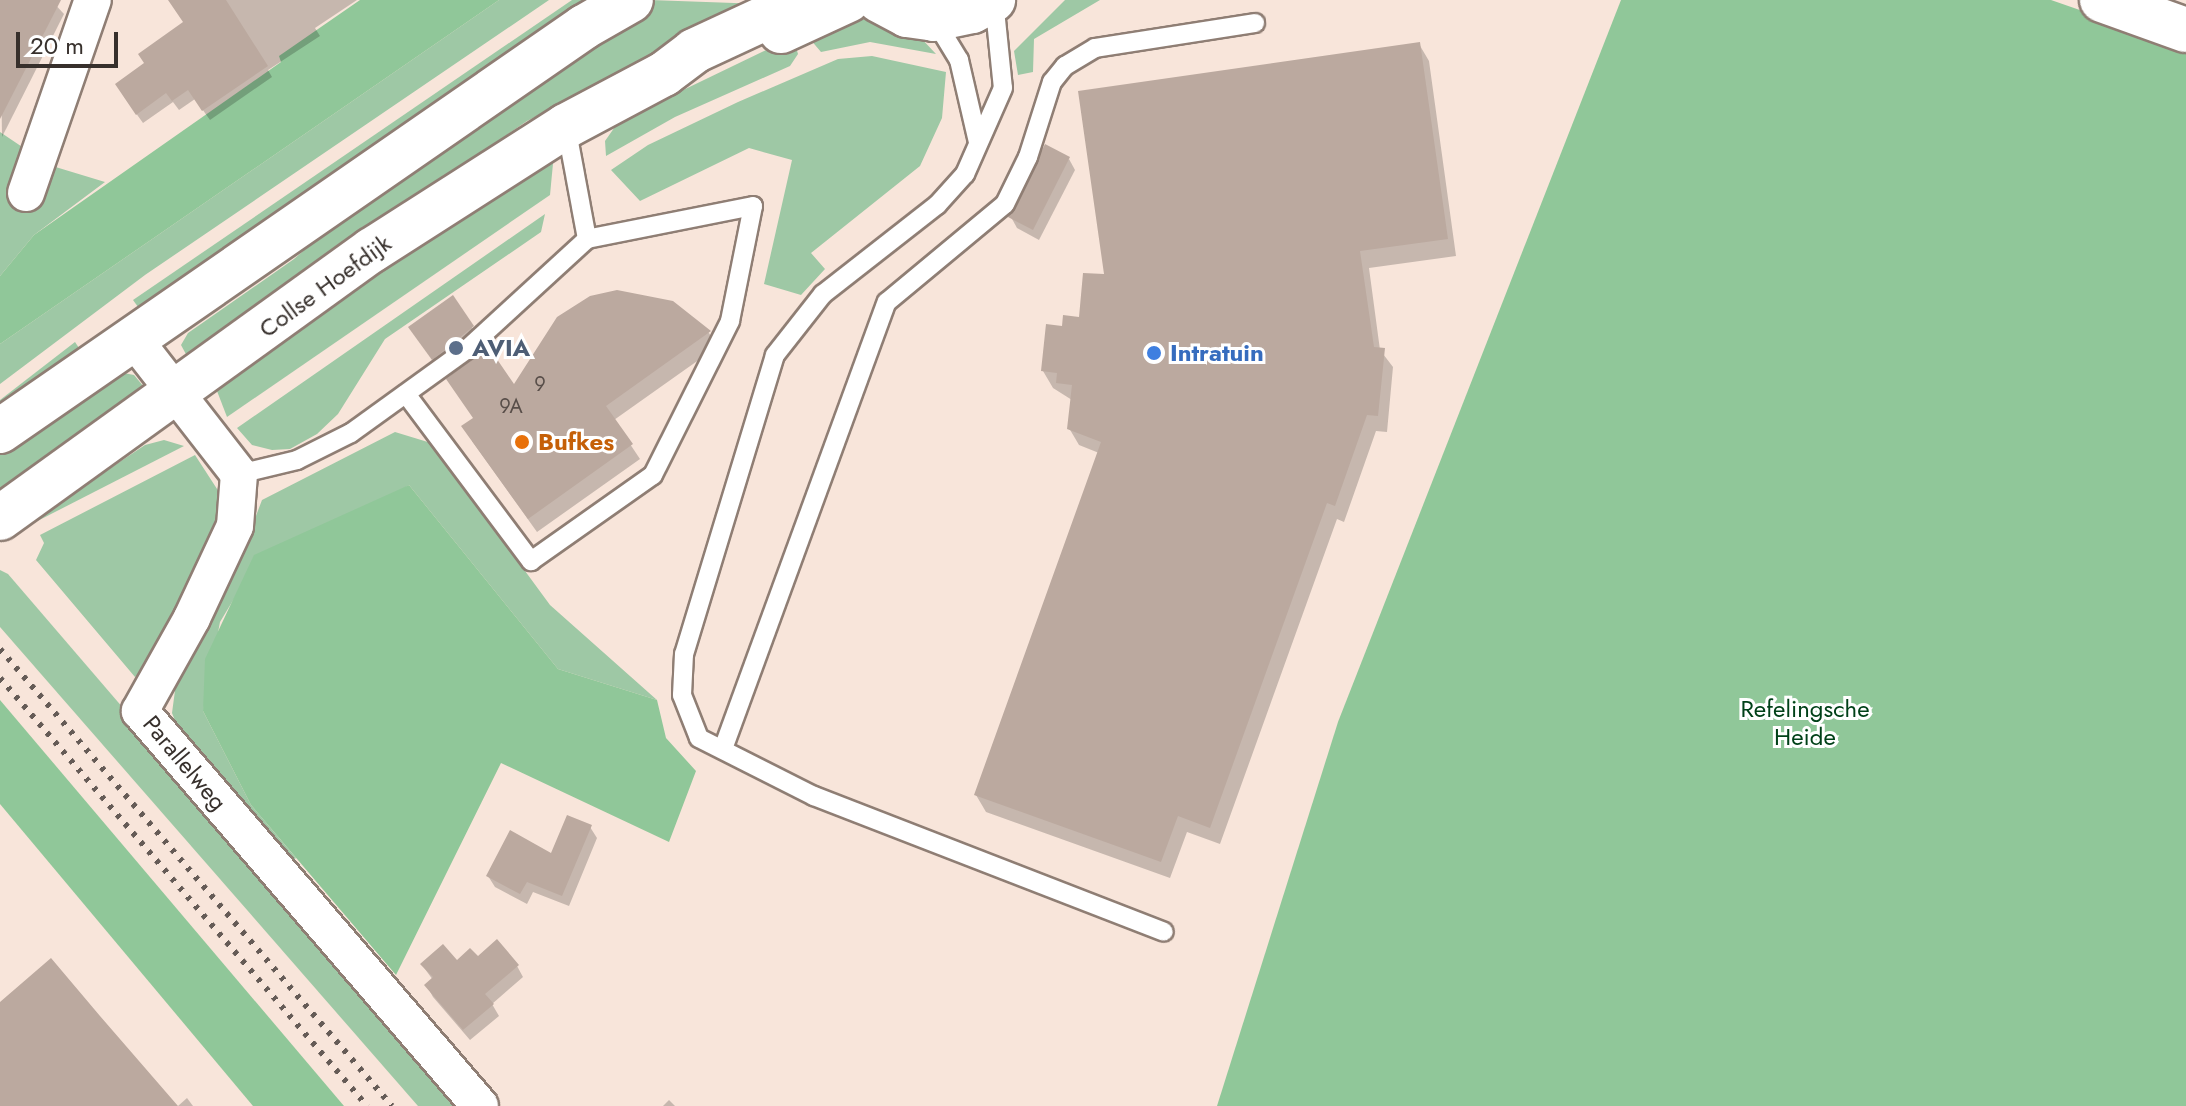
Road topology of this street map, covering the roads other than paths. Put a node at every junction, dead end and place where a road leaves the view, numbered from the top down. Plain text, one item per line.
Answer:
1 (93, 0) edge
2 (631, 0) edge
3 (804, 0) edge
4 (848, 0) edge
5 (879, 0) edge
6 (994, 0) edge
7 (2102, 0) edge
8 (934, 19) junction
9 (1255, 23) dead end
10 (2186, 30) edge
11 (664, 74) junction
12 (566, 126) junction
13 (978, 142) junction
14 (26, 193) dead end
15 (587, 239) junction
16 (133, 338) junction
17 (177, 394) junction
18 (406, 394) junction
19 (0, 431) edge
20 (239, 474) junction
21 (0, 518) edge
22 (723, 749) junction
23 (1164, 932) dead end
24 (480, 1106) edge

1 - 14 street
2 - 16 main road
3 - 11 main road, Collse Hoefdijk
4 - 11 main road, Collse Hoefdijk
5 - 8 main road
6 - 8 main road
6 - 13 lane
7 - 10 main road
8 - 13 lane
9 - 22 lane
11 - 12 main road, Collse Hoefdijk
12 - 15 lane
12 - 17 main road, Collse Hoefdijk
13 - 22 lane
15 - 18 lane
15 - 18 lane
16 - 17 street
16 - 19 main road
17 - 20 street
17 - 21 main road, Collse Hoefdijk
18 - 20 lane
20 - 24 street, Parallelweg
22 - 23 lane

